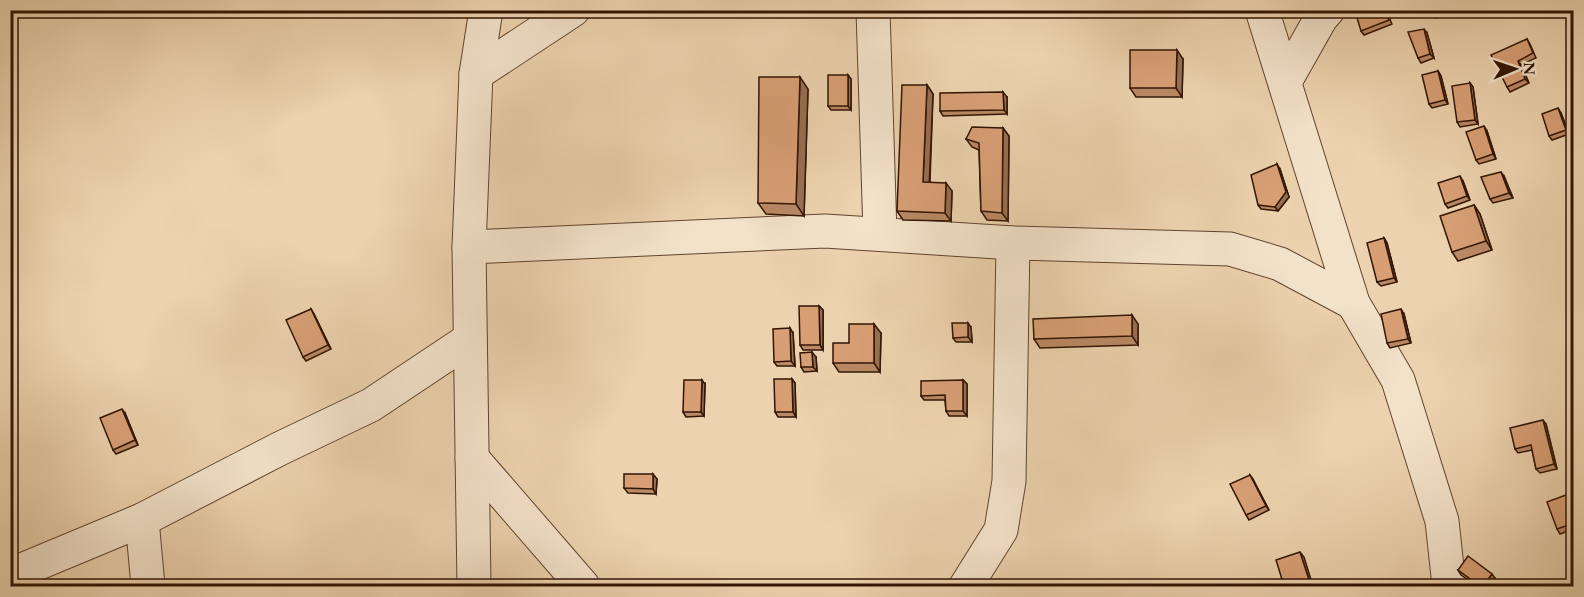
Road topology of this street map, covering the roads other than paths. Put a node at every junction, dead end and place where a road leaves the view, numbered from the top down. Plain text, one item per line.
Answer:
1 (486, 10) edge
2 (573, 10) edge
3 (873, 10) edge
4 (1262, 10) edge
5 (1328, 10) edge
6 (476, 74) junction
7 (1286, 80) junction
8 (880, 234) junction
9 (1013, 243) junction
10 (469, 247) junction
11 (1353, 303) junction
12 (470, 339) junction
13 (472, 458) junction
14 (142, 520) junction
15 (10, 575) edge
16 (148, 586) edge
17 (474, 586) edge
18 (583, 586) edge
19 (966, 586) edge
20 (1449, 586) edge

1 - 6 street
2 - 6 street
3 - 8 street
4 - 7 street
5 - 7 street
6 - 10 street
7 - 11 street
8 - 9 street
8 - 10 street
9 - 11 street
9 - 19 street
10 - 12 street
11 - 20 street
12 - 13 street
12 - 14 street
13 - 17 street
13 - 18 street
14 - 15 street
14 - 16 street

